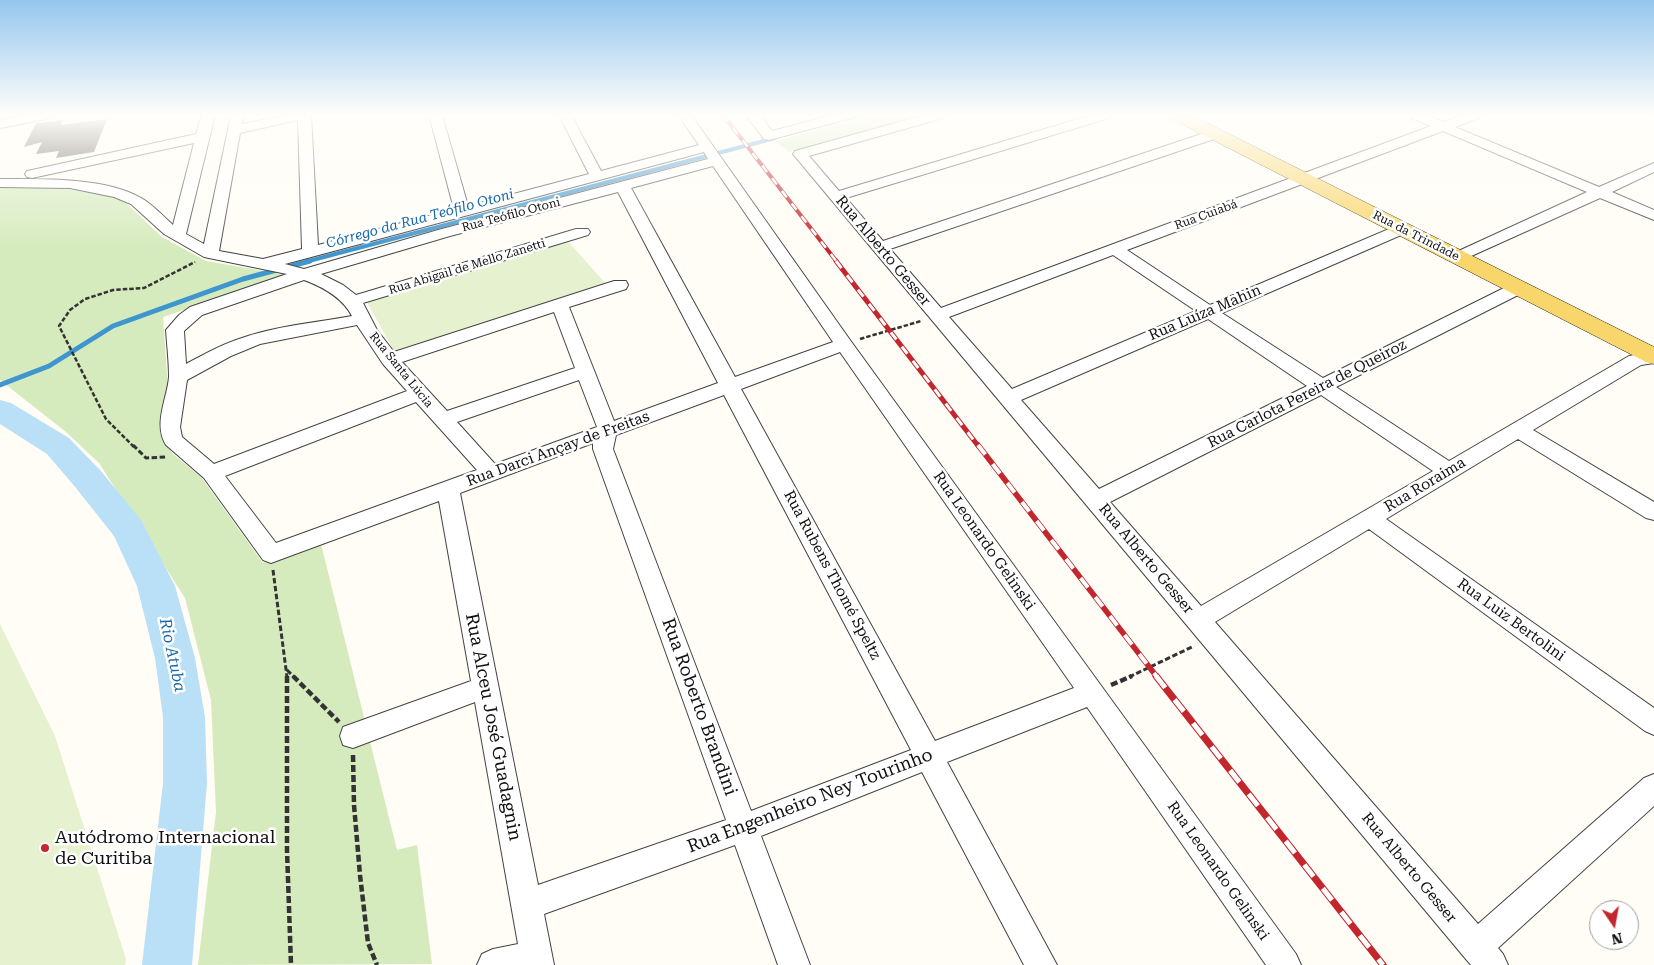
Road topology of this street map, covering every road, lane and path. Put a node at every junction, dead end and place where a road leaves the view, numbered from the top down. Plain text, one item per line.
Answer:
1 (99, 160) edge
2 (203, 160) edge
3 (228, 160) edge
4 (306, 160) edge
5 (448, 160) edge
6 (589, 160) edge
7 (677, 160) edge
8 (693, 160) edge
9 (717, 160) edge
10 (805, 160) edge
11 (955, 160) edge
12 (1138, 160) edge
13 (1266, 160) edge
14 (1353, 160) edge
15 (1524, 160) edge
16 (197, 161) joint
17 (1654, 167) edge
18 (597, 176) junction
19 (1303, 179) junction
20 (0, 182) edge
21 (622, 186) junction
22 (1600, 192) junction
23 (836, 196) junction
24 (462, 211) junction
25 (1654, 215) edge
26 (1402, 229) junction
27 (582, 232) dead end
28 (178, 236) junction
29 (880, 247) junction
30 (1115, 249) junction
31 (310, 252) junction
32 (210, 254) junction
33 (1458, 258) junction
34 (260, 265) junction
35 (291, 270) junction
36 (620, 285) dead end
37 (1518, 288) junction
38 (352, 301) junction
39 (560, 305) junction
40 (1209, 311) junction
41 (938, 315) junction
42 (363, 319) junction
43 (844, 344) junction
44 (1654, 357) edge
45 (390, 360) junction
46 (585, 371) junction
47 (178, 377) junction
48 (729, 386) junction
49 (1322, 386) junction
50 (418, 394) junction
51 (1008, 398) junction
52 (443, 420) junction
53 (1517, 430) junction
54 (606, 440) junction
55 (193, 457) junction
56 (1448, 471) junction
57 (211, 473) junction
58 (491, 473) junction
59 (448, 490) junction
60 (1096, 500) junction
61 (1654, 512) edge
62 (1369, 518) junction
63 (271, 554) junction
64 (1205, 628) junction
65 (287, 669) junction
66 (485, 687) junction
67 (1092, 693) junction
68 (1654, 723) edge
69 (353, 736) junction
70 (929, 756) junction
71 (1654, 788) edge
72 (744, 828) junction
73 (526, 905) junction
74 (1484, 956) edge
75 (537, 960) edge
76 (291, 965) edge
77 (377, 965) edge
78 (493, 965) edge
79 (794, 965) edge
80 (1041, 965) edge
81 (1285, 965) edge

1 - 20 street
2 - 16 street
3 - 32 street
4 - 31 street
5 - 24 street
6 - 18 street
7 - 18 street, Rua Teófilo Otoni
8 - 21 street, Rua Teófilo Otoni
9 - 43 street, Rua Leonardo Gelinski
10 - 23 street, Rua Alberto Gesser
11 - 23 street
12 - 29 street
13 - 19 main road, Rua da Trindade
14 - 19 street, Rua Cuiabá
15 - 22 street
16 - 28 street
17 - 22 street
18 - 24 street, Rua Teófilo Otoni
19 - 26 main road, Rua da Trindade
19 - 30 street, Rua Cuiabá
20 - 28 street, Rua Santa Lúcia
21 - 35 street, Rua Teófilo Otoni
21 - 48 street, Rua Rubens Thomé Speltz
22 - 25 street
22 - 33 street
23 - 29 street, Rua Alberto Gesser
24 - 31 street, Rua Teófilo Otoni
26 - 33 main road, Rua da Trindade
26 - 40 street, Rua Luíza Mahin
27 - 38 street, Rua Abigail de Mello Zanetti
28 - 32 street, Rua Santa Lúcia
29 - 41 street, Rua Alberto Gesser
30 - 40 street
30 - 41 street, Rua Cuiabá
31 - 34 street, Rua Teófilo Otoni
32 - 34 street, Rua Santa Lúcia
32 - 55 path
33 - 37 main road, Rua da Trindade
34 - 35 street, Rua Santa Lúcia
35 - 38 street, Rua Santa Lúcia
35 - 47 street, Rua Teófilo Otoni
36 - 39 street
37 - 44 main road, Rua da Trindade
37 - 49 street, Rua Carlota Pereira de Queiroz
38 - 42 street, Rua Santa Lúcia
39 - 45 street
39 - 46 street, Rua Roberto Brandini
40 - 49 street
40 - 51 street, Rua Luíza Mahin
41 - 43 path
41 - 51 street, Rua Alberto Gesser
42 - 45 street, Rua Santa Lúcia
42 - 47 street
43 - 48 street, Rua Darci Ançay de Freitas
43 - 67 street, Rua Leonardo Gelinski
44 - 53 street, Rua Roraima
45 - 50 street, Rua Santa Lúcia
46 - 52 street
46 - 54 street, Rua Roberto Brandini
47 - 55 street, Rua Teófilo Otoni
48 - 54 street, Rua Darci Ançay de Freitas
48 - 70 street, Rua Rubens Thomé Speltz
49 - 56 street
49 - 60 street, Rua Carlota Pereira de Queiroz
50 - 52 street, Rua Santa Lúcia
50 - 57 street
51 - 60 street, Rua Alberto Gesser
52 - 58 street, Rua Santa Lúcia
53 - 56 street, Rua Roraima
53 - 61 street
54 - 58 street, Rua Darci Ançay de Freitas
54 - 72 street, Rua Roberto Brandini
55 - 57 street
56 - 62 street, Rua Roraima
57 - 63 street
58 - 59 street, Rua Darci Ançay de Freitas
59 - 63 street, Rua Darci Ançay de Freitas
59 - 66 street, Rua Alceu José Guadagnin
60 - 64 street, Rua Alberto Gesser
62 - 64 street, Rua Roraima
62 - 68 street, Rua Luiz Bertolini
63 - 65 path
64 - 67 path
64 - 74 street, Rua Alberto Gesser
65 - 69 path
65 - 76 path
66 - 69 street
66 - 73 street, Rua Alceu José Guadagnin
67 - 70 street, Rua Engenheiro Ney Tourinho
67 - 81 street, Rua Leonardo Gelinski
69 - 77 path
70 - 72 street, Rua Engenheiro Ney Tourinho
70 - 80 street, Rua Rubens Thomé Speltz
71 - 74 street
72 - 73 street, Rua Engenheiro Ney Tourinho
72 - 79 street, Rua Roberto Brandini
73 - 75 street, Rua Alceu José Guadagnin
75 - 78 street

